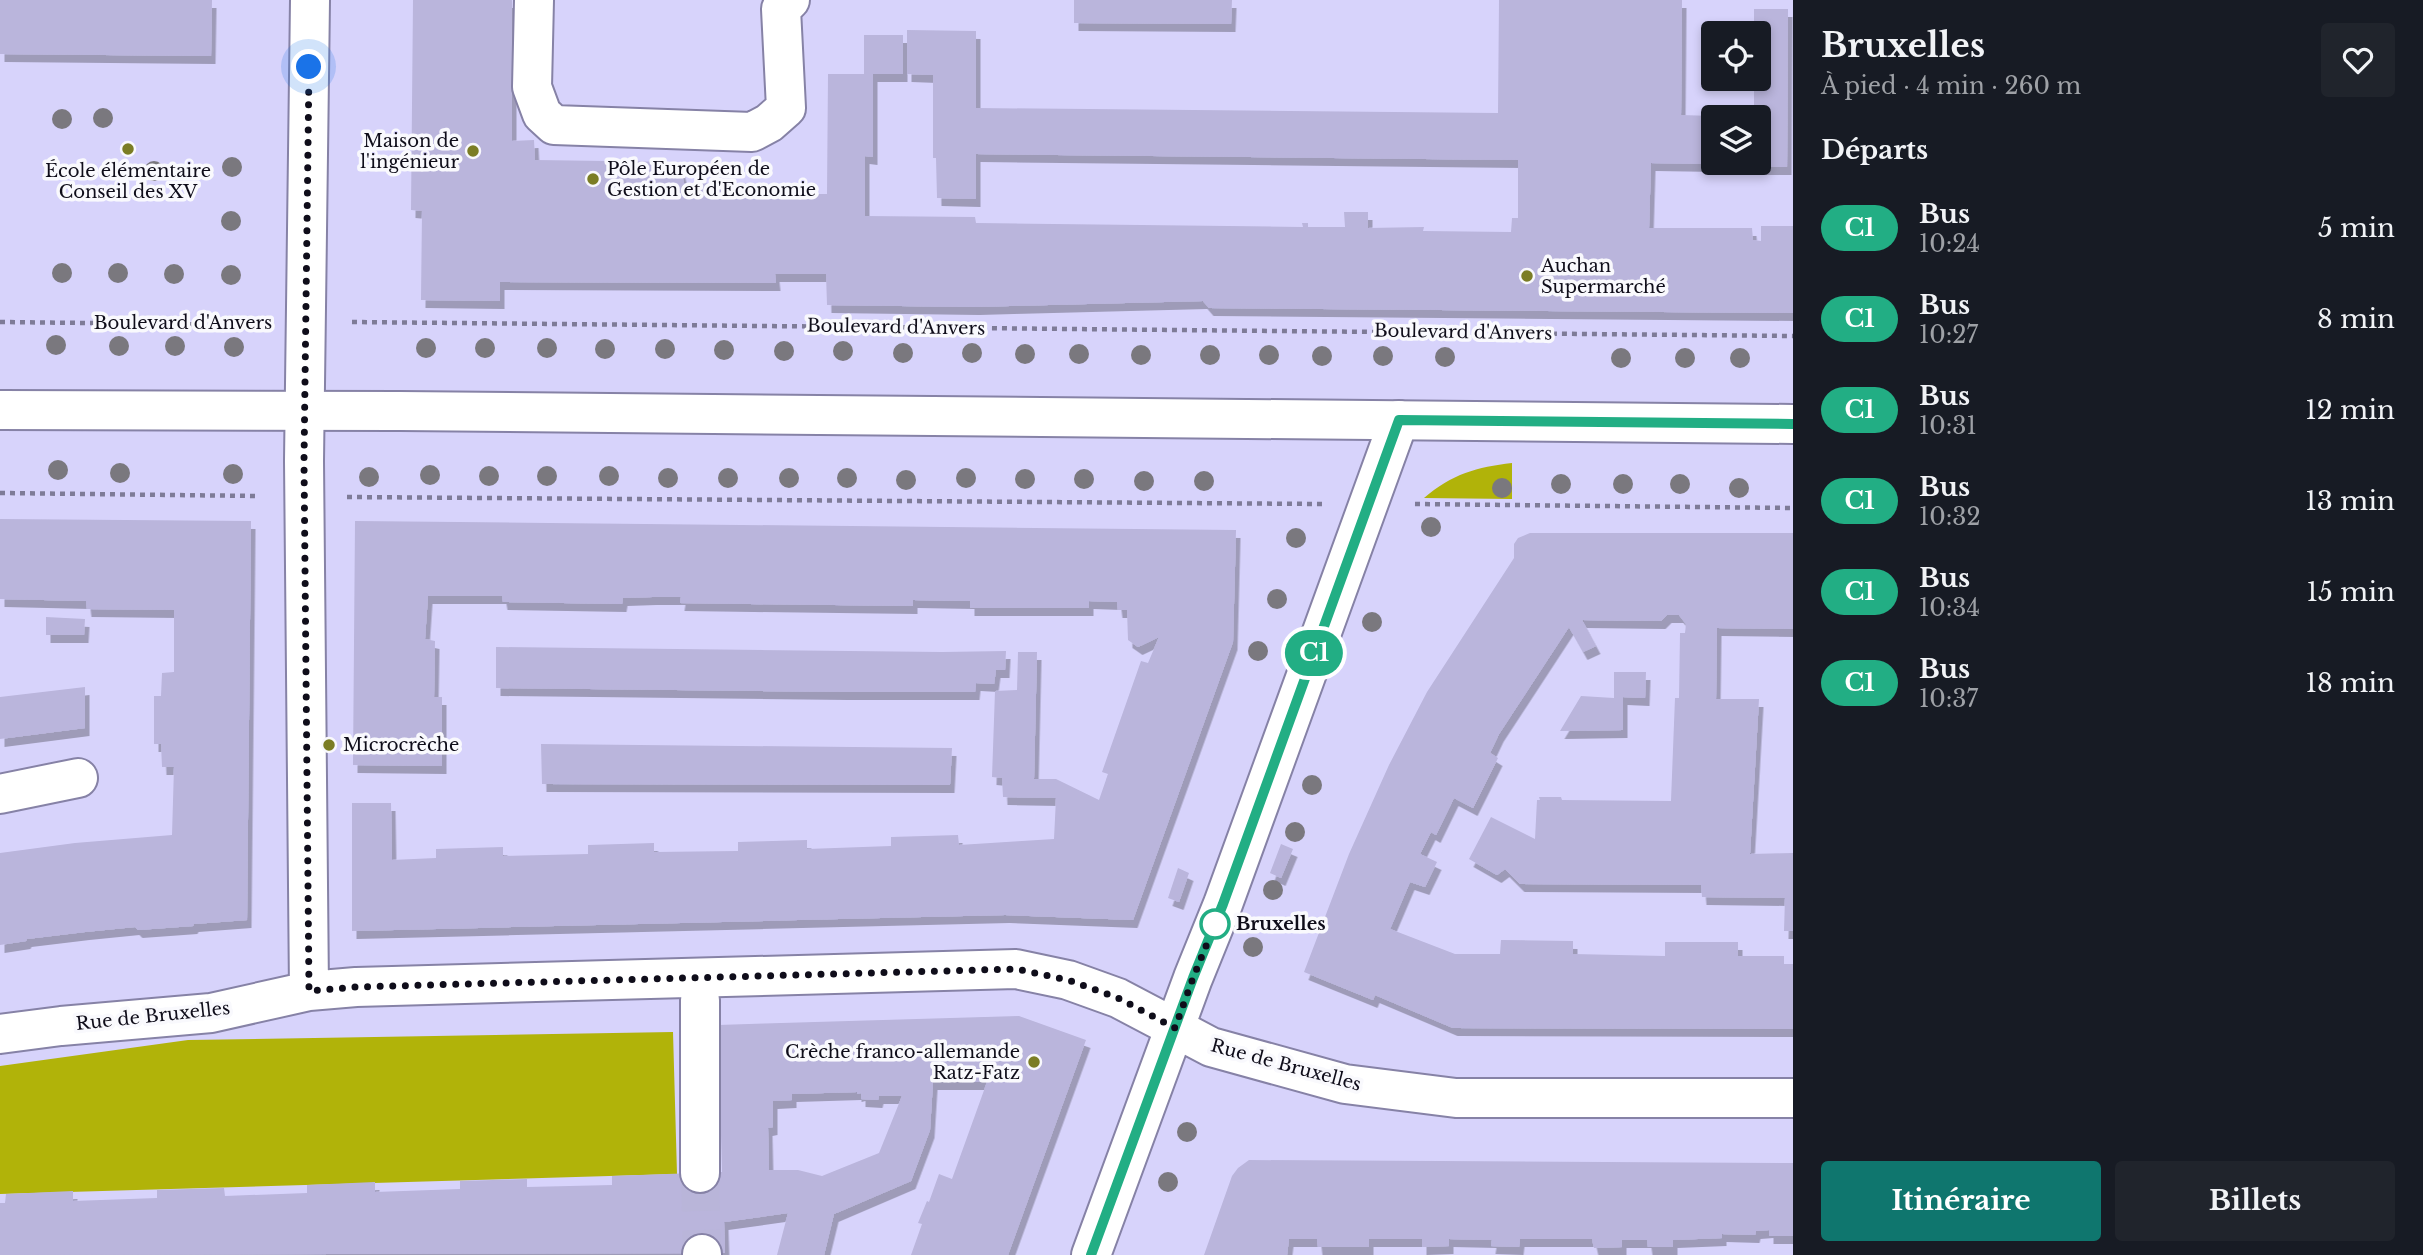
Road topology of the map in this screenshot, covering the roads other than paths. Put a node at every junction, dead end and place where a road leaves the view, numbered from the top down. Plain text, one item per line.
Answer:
1 (310, 0) edge
2 (534, 0) edge
3 (790, 0) edge
4 (0, 410) edge
5 (304, 411) junction
6 (1399, 420) junction
7 (1793, 424) edge
8 (78, 778) dead end
9 (0, 794) edge
10 (309, 991) junction
11 (700, 1000) dead end
12 (1175, 1028) junction
13 (0, 1034) edge
14 (1793, 1098) edge
15 (700, 1173) tunnel mouth
16 (1091, 1255) edge

1 - 5 street
2 - 3 street
4 - 5 street
5 - 6 street
5 - 10 street
6 - 7 street
6 - 12 street
8 - 9 street
10 - 12 street, Rue de Bruxelles
10 - 13 street, Rue de Bruxelles
11 - 15 street
12 - 14 street, Rue de Bruxelles
12 - 16 street

